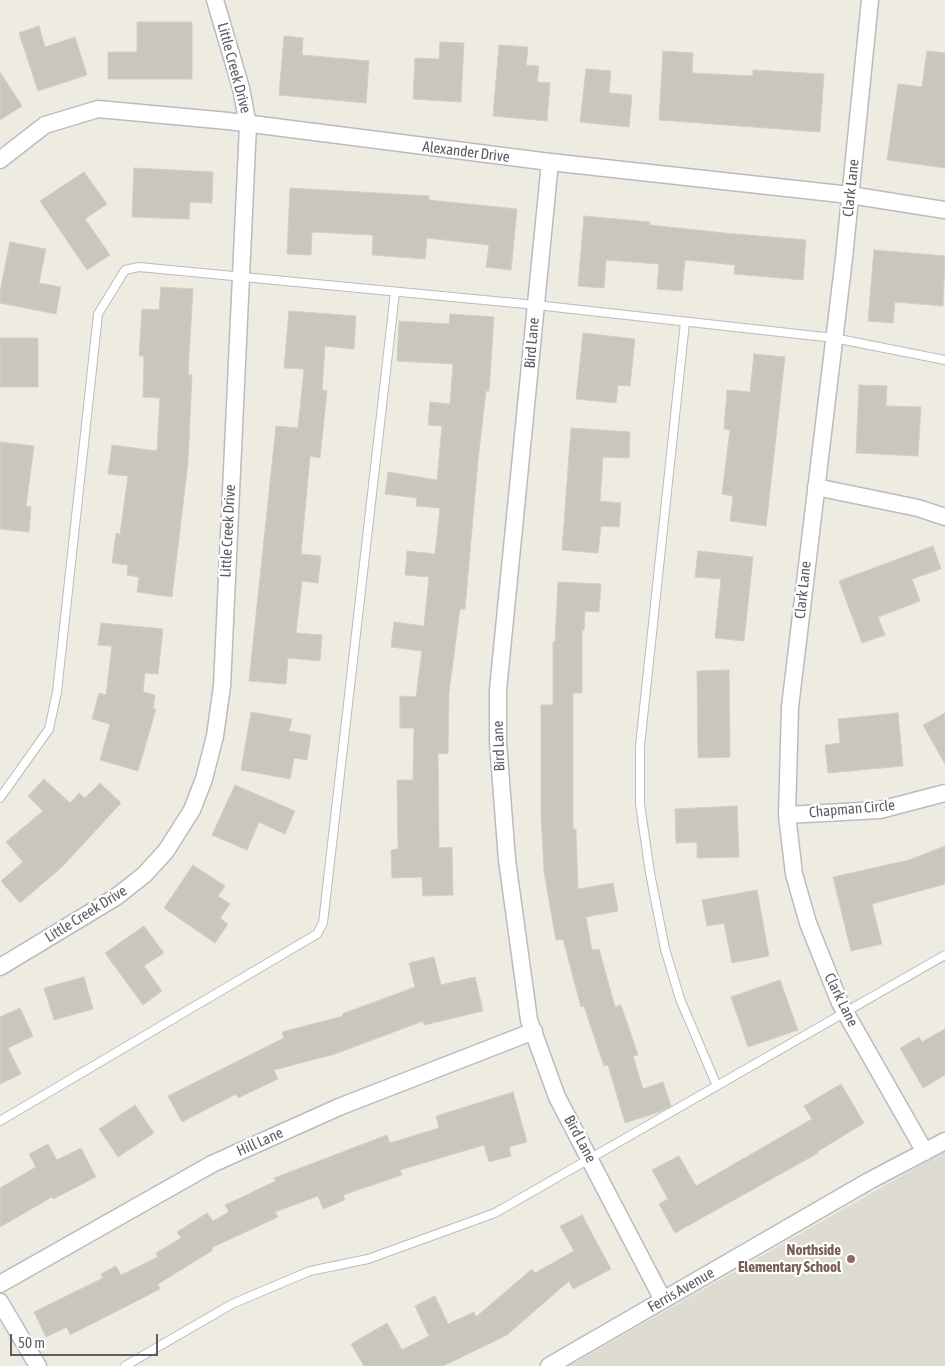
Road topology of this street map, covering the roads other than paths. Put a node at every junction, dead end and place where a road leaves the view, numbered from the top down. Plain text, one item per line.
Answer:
1 (215, 0) edge
2 (870, 0) edge
3 (248, 125) junction
4 (0, 160) edge
5 (550, 162) junction
6 (850, 195) junction
7 (945, 210) edge
8 (241, 277) junction
9 (395, 292) junction
10 (536, 305) junction
11 (685, 322) junction
12 (834, 338) junction
13 (945, 360) edge
14 (816, 487) junction
15 (945, 517) edge
16 (945, 793) edge
17 (0, 798) edge
18 (787, 815) junction
19 (945, 955) edge
20 (0, 967) edge
21 (846, 1013) junction
22 (534, 1031) junction
23 (717, 1086) junction
24 (0, 1121) edge
25 (945, 1141) edge
26 (925, 1152) junction
27 (590, 1158) junction
28 (0, 1284) edge
29 (663, 1300) junction
30 (0, 1302) edge
31 (38, 1366) edge
32 (125, 1366) edge
33 (549, 1366) edge

1 - 3 street, Little Creek Drive
2 - 6 street, Clark Lane
3 - 4 street, Alexander Drive
3 - 5 street, Alexander Drive
3 - 8 street, Little Creek Drive
5 - 6 street, Alexander Drive
5 - 10 street, Bird Lane
6 - 7 street, Alexander Drive
6 - 12 street, Clark Lane
8 - 9 lane
8 - 17 lane
8 - 20 street, Little Creek Drive
9 - 10 lane
9 - 24 lane
10 - 11 lane
10 - 22 street, Bird Lane
11 - 12 lane
11 - 23 lane
12 - 13 lane
12 - 14 street, Clark Lane
14 - 15 street
14 - 18 street, Clark Lane
16 - 18 street, Chapman Circle
18 - 21 street, Clark Lane
19 - 21 lane
21 - 23 lane
21 - 26 street, Clark Lane
22 - 27 street, Bird Lane
22 - 28 street, Hill Lane
23 - 27 lane
25 - 26 street, Ferris Avenue
26 - 29 street, Ferris Avenue
27 - 29 street, Bird Lane
27 - 32 lane
29 - 33 street, Ferris Avenue
30 - 31 street

